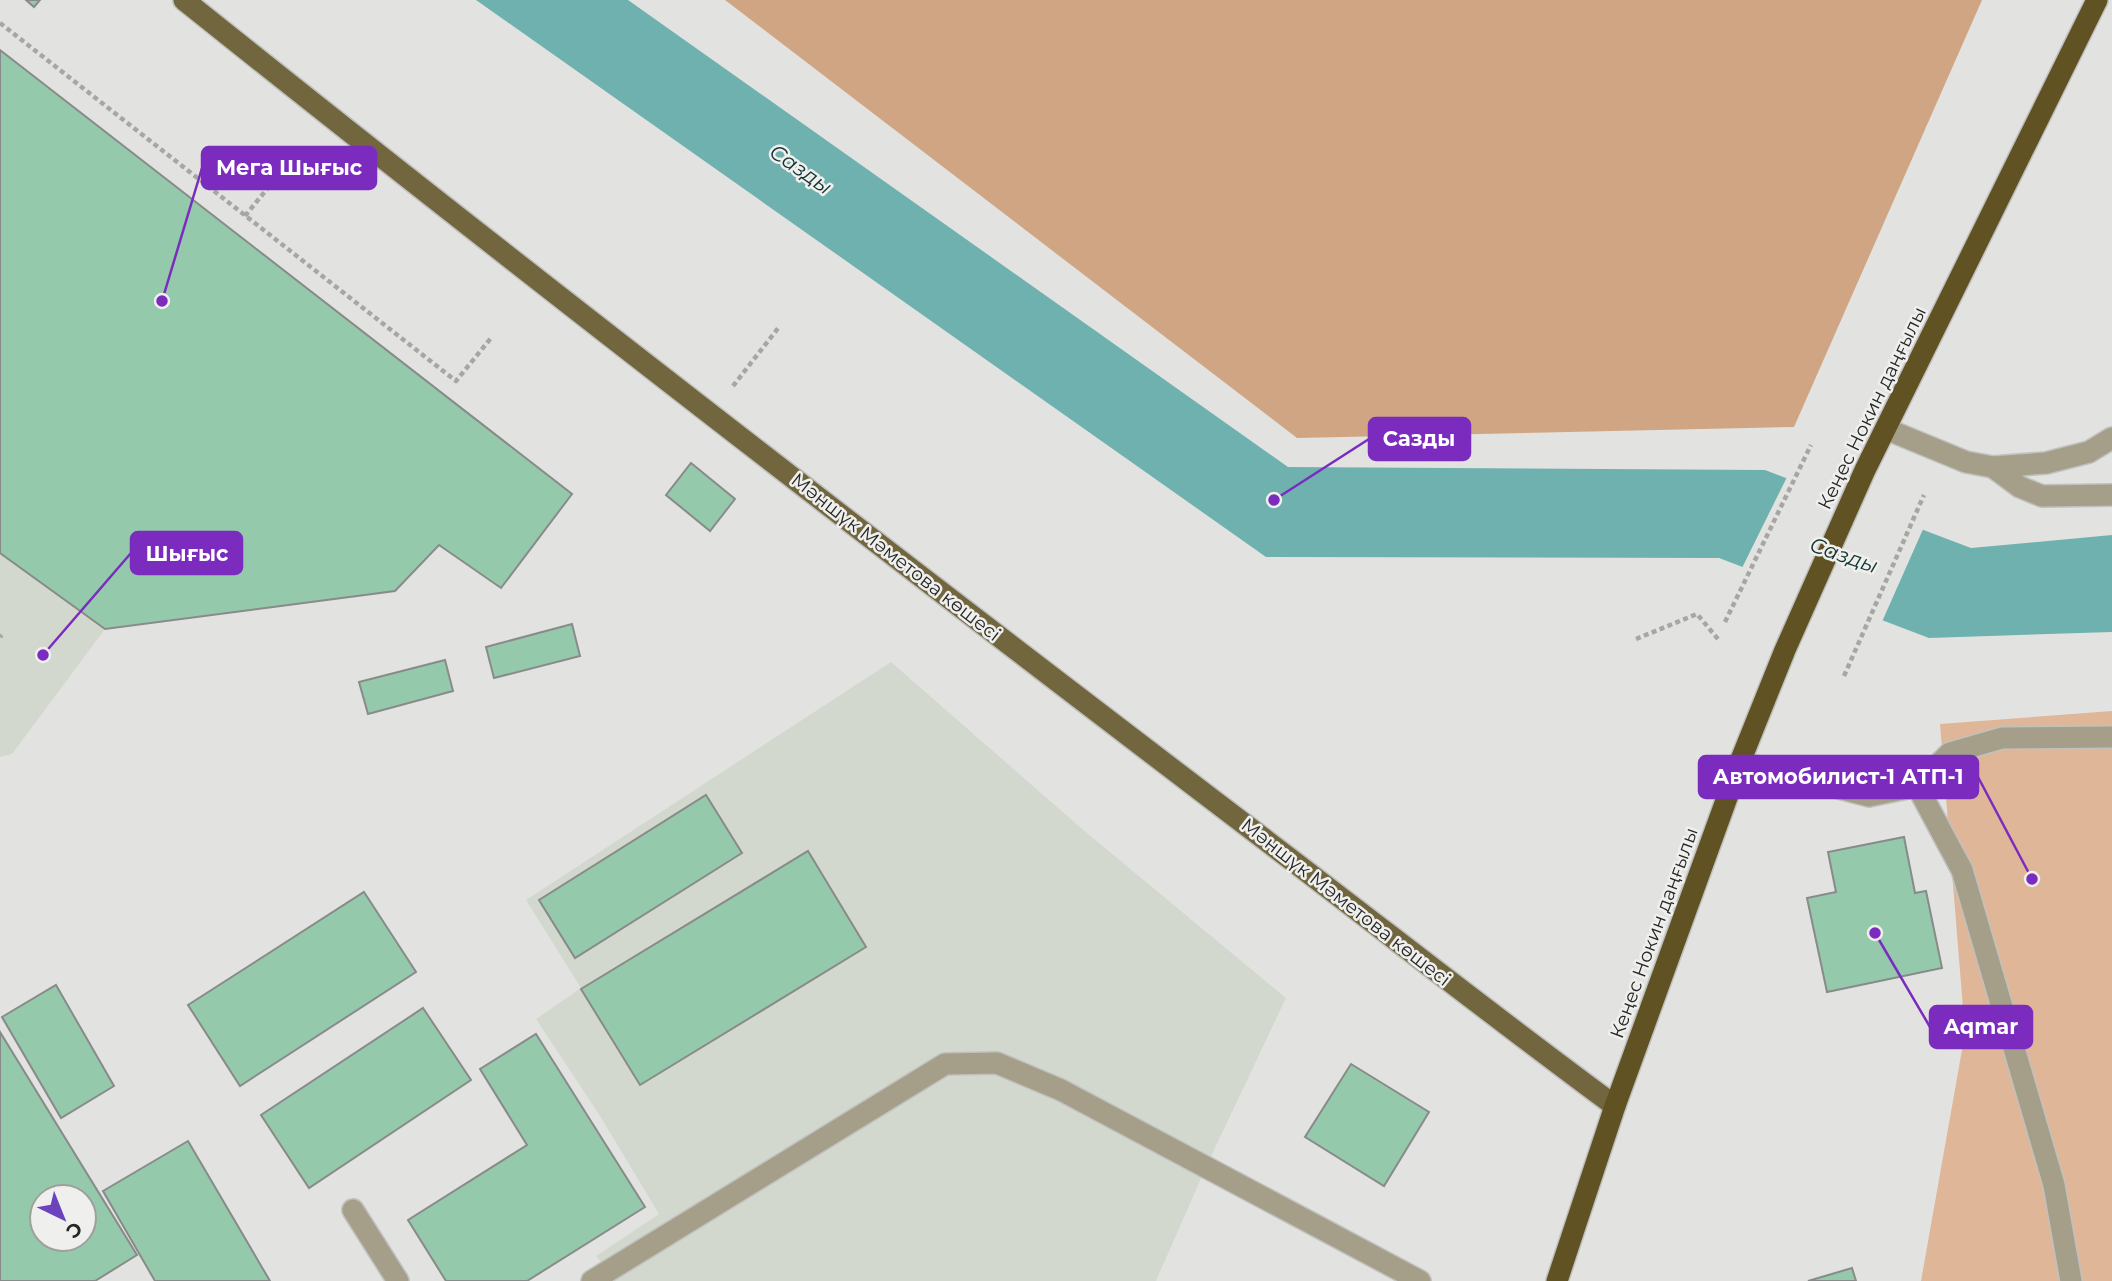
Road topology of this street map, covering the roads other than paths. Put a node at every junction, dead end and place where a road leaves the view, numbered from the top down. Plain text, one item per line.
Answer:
1 (184, 0) edge
2 (2097, 0) edge
3 (1886, 429) junction
4 (2112, 438) edge
5 (1993, 467) junction
6 (2112, 495) edge
7 (2112, 737) edge
8 (1740, 762) junction
9 (1917, 786) junction
10 (1615, 1106) junction
11 (353, 1210) dead end
12 (398, 1281) edge
13 (592, 1281) edge
14 (1420, 1281) edge
15 (1558, 1281) edge
16 (2071, 1281) edge

1 - 10 main road, Мәншүк Мәметова көшесі
2 - 3 highway, Кеңес Нокин даңғылы
3 - 5 lane
3 - 8 highway, Кеңес Нокин даңғылы
4 - 5 lane
5 - 6 lane
7 - 9 lane
8 - 9 lane
8 - 10 highway, Кеңес Нокин даңғылы
9 - 16 lane
10 - 15 highway, Кеңес Нокин даңғылы
11 - 12 lane
13 - 14 lane

